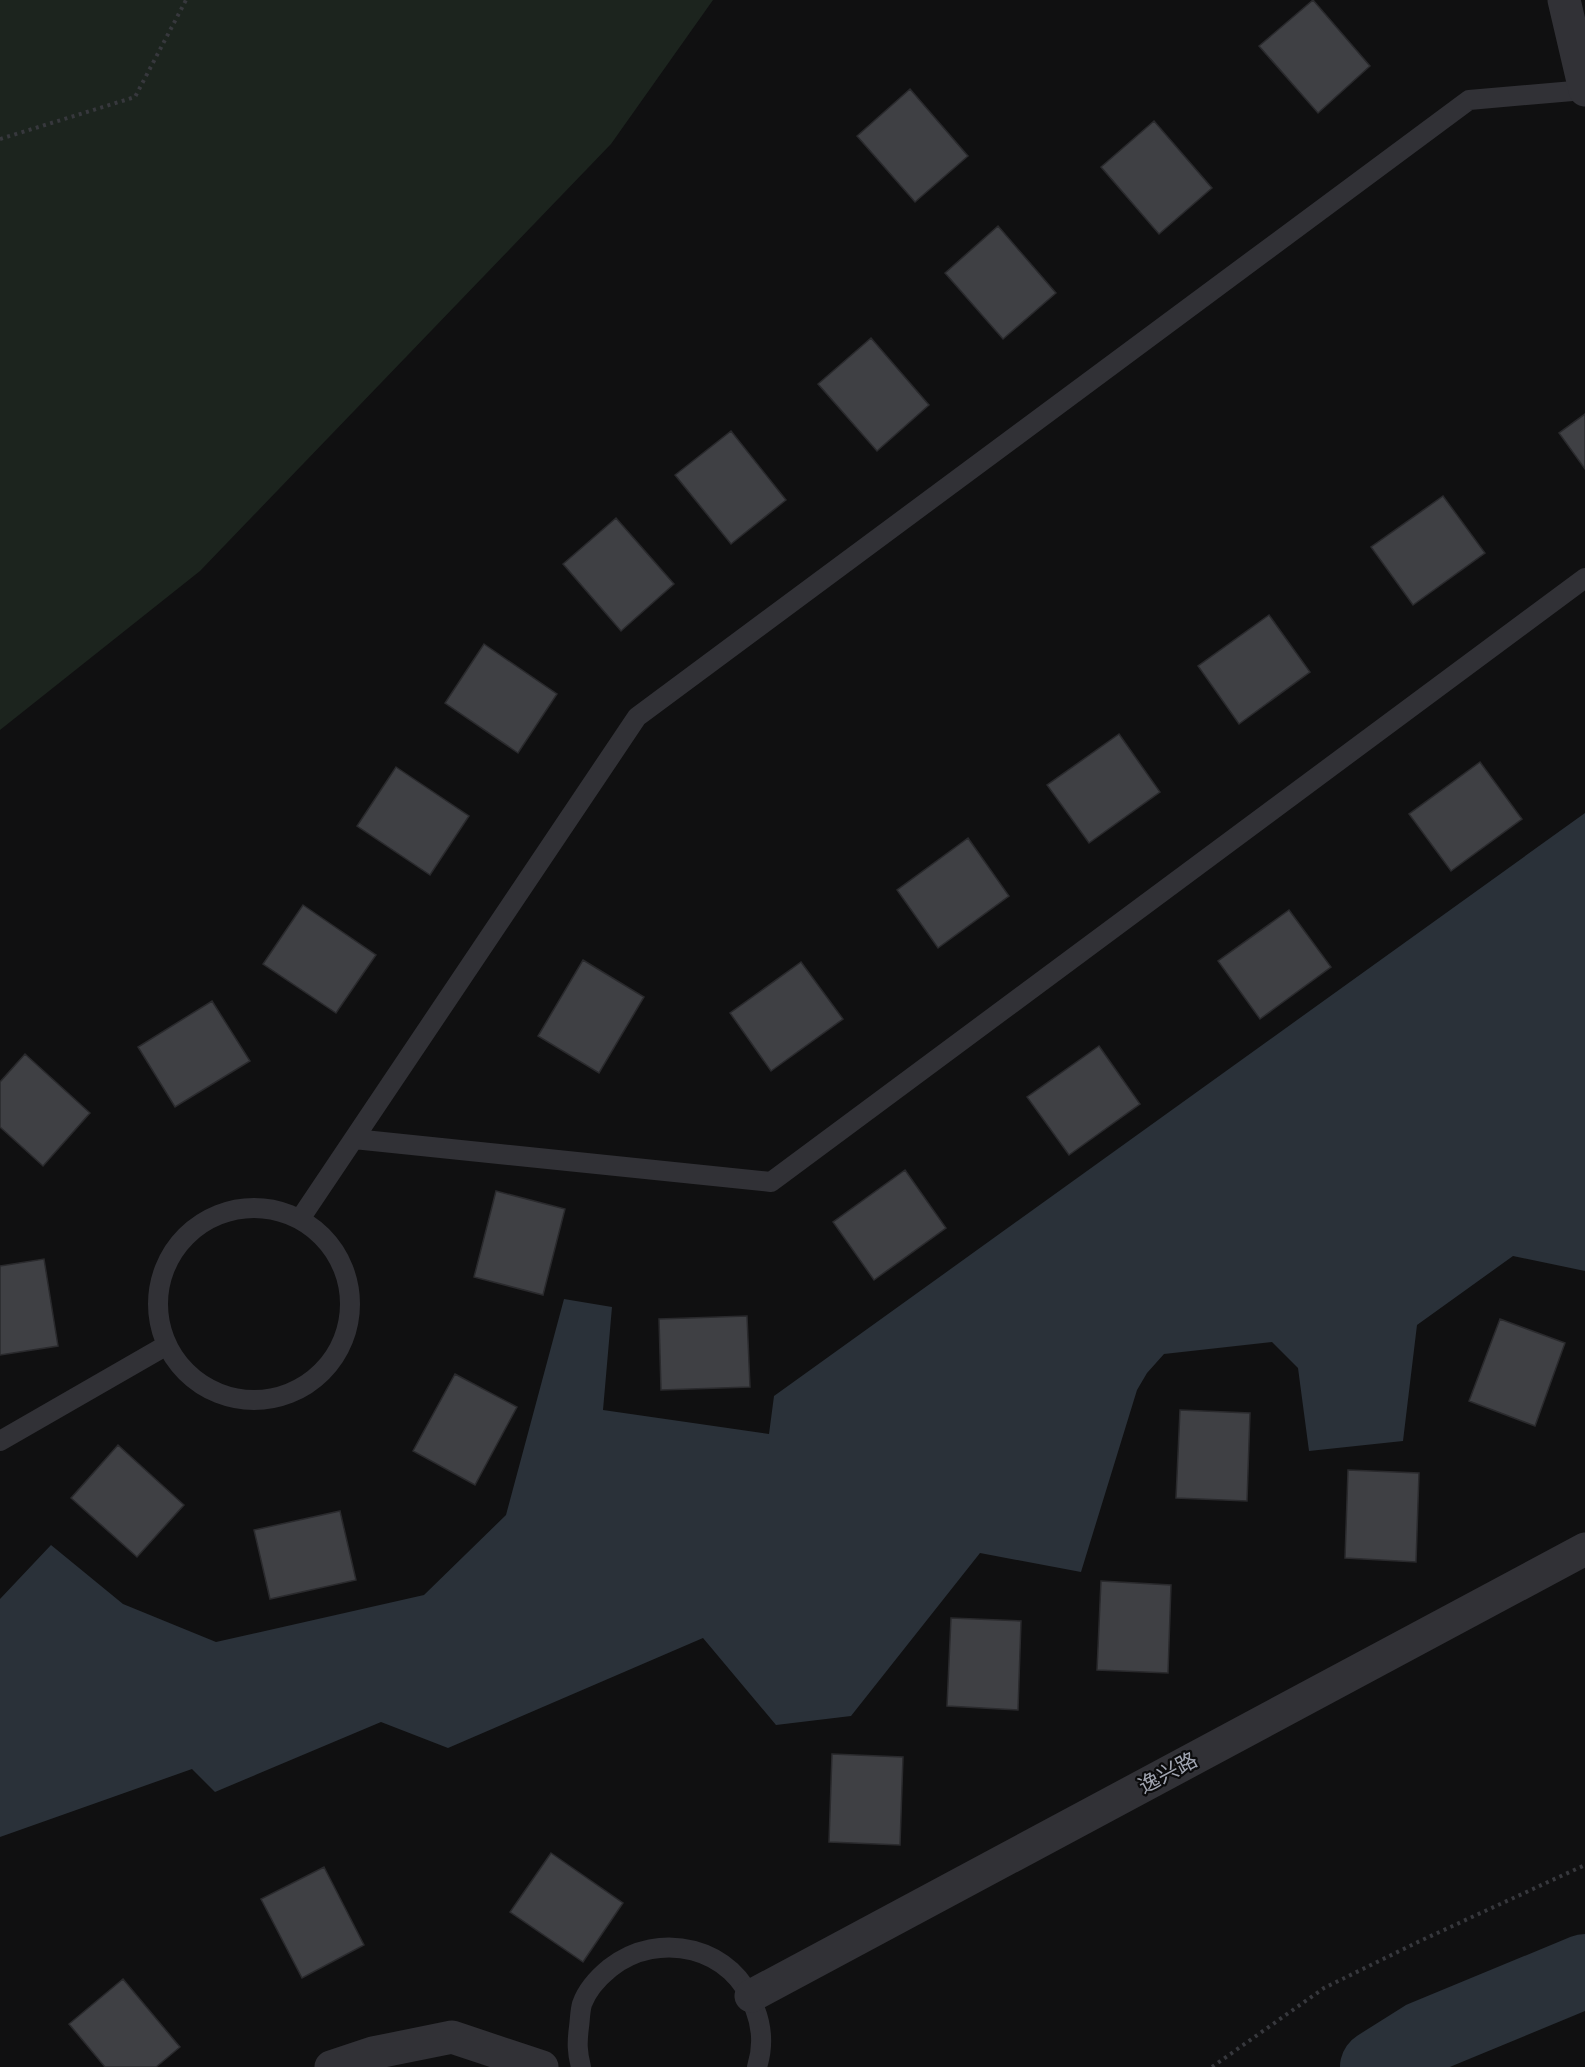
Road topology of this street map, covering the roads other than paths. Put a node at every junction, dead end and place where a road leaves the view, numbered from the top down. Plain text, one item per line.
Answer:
1 (1564, 0) edge
2 (1585, 90) edge
3 (1585, 578) edge
4 (354, 1139) junction
5 (300, 1219) junction
6 (167, 1345) junction
7 (0, 1440) edge
8 (1585, 1549) edge
9 (751, 1996) junction
10 (331, 2067) edge
11 (542, 2067) edge
12 (581, 2067) edge
13 (757, 2067) edge

1 - 2 street
2 - 4 lane
3 - 4 lane
4 - 5 lane
5 - 6 lane
5 - 6 lane
6 - 7 lane
8 - 9 street, 逸兴路
9 - 12 lane
9 - 13 lane
10 - 11 street

